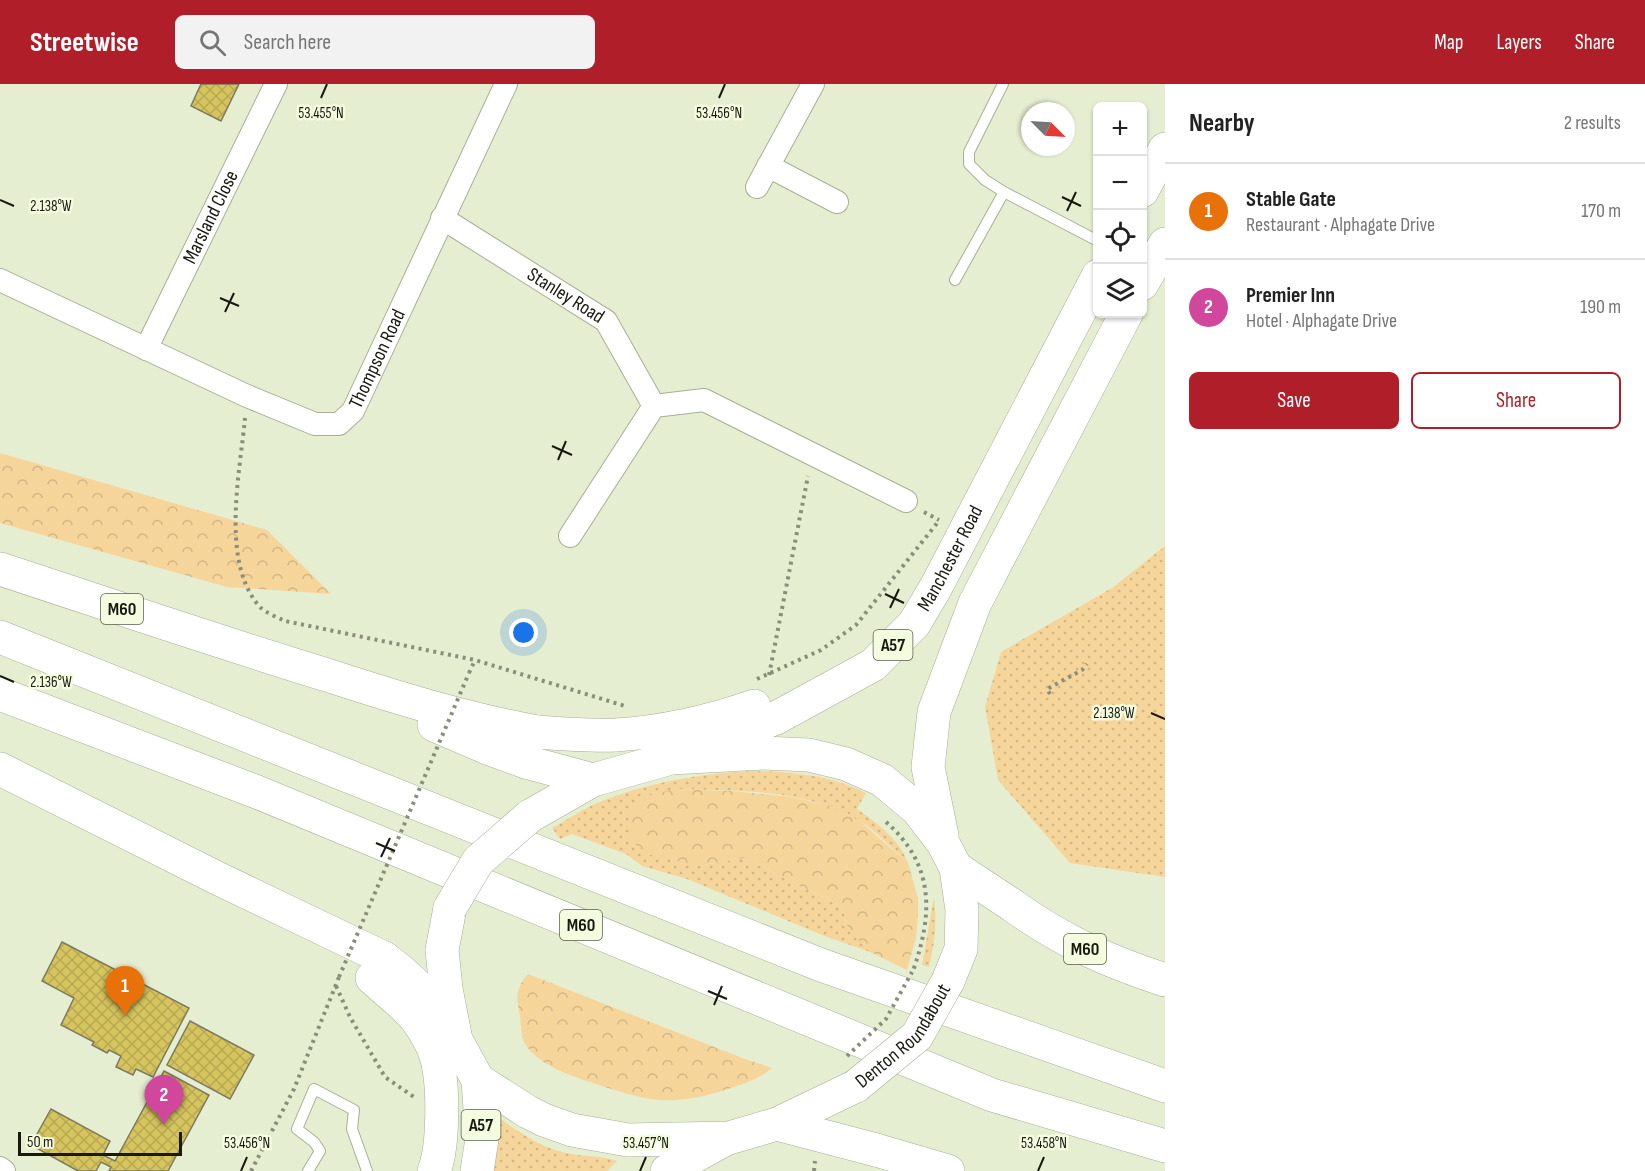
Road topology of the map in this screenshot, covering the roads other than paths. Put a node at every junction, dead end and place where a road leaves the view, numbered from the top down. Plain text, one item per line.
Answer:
1 (276, 84) edge
2 (506, 84) edge
3 (813, 84) edge
4 (1003, 84) edge
5 (1165, 149) edge
6 (768, 166) junction
7 (1147, 183) edge
8 (757, 187) dead end
9 (1004, 192) junction
10 (837, 202) dead end
11 (442, 218) junction
12 (1093, 238) edge
13 (1165, 244) edge
14 (1147, 277) edge
15 (0, 279) edge
16 (956, 280) dead end
17 (1093, 285) edge
18 (1124, 318) edge
19 (146, 349) junction
20 (654, 406) junction
21 (990, 480) junction
22 (906, 501) dead end
23 (570, 536) dead end
24 (0, 569) edge
25 (0, 636) edge
26 (0, 694) edge
27 (531, 747) junction
28 (671, 758) junction
29 (0, 769) edge
30 (593, 780) junction
31 (950, 856) junction
32 (378, 968) junction
33 (1165, 981) edge
34 (456, 1040) junction
35 (478, 1080) junction
36 (1165, 1086) edge
37 (777, 1125) junction
38 (729, 1138) junction
39 (1165, 1146) edge
40 (0, 1168) edge
41 (4, 1171) edge
42 (309, 1171) edge
43 (367, 1171) edge
44 (434, 1171) edge
45 (477, 1171) edge
46 (667, 1171) edge
47 (948, 1171) edge

1 - 19 street, Marsland Close
2 - 11 street, Thompson Road
3 - 6 street
4 - 9 lane
5 - 7 highway
6 - 8 street
6 - 10 street
9 - 12 lane
9 - 16 lane
11 - 19 street, Thompson Road
11 - 20 street, Stanley Road
13 - 14 highway
15 - 19 street, Thompson Road
17 - 21 highway, Manchester Road / A57
18 - 31 highway
20 - 22 street
20 - 23 street
21 - 27 highway
21 - 28 highway, Manchester Road / A57
24 - 27 highway, M60
25 - 36 highway
26 - 39 highway, M60
27 - 30 highway
28 - 30 highway, Denton Roundabout
28 - 31 highway, Denton Roundabout
29 - 32 highway
30 - 34 highway, Denton Roundabout, bridge
31 - 33 highway, M60
31 - 37 highway, Denton Roundabout, bridge
32 - 34 highway
32 - 44 highway, A57
34 - 35 highway, Denton Roundabout
35 - 38 highway, Denton Roundabout
35 - 45 highway, A57
37 - 38 highway, Denton Roundabout
37 - 47 highway
38 - 46 highway
40 - 41 street
42 - 43 lane

